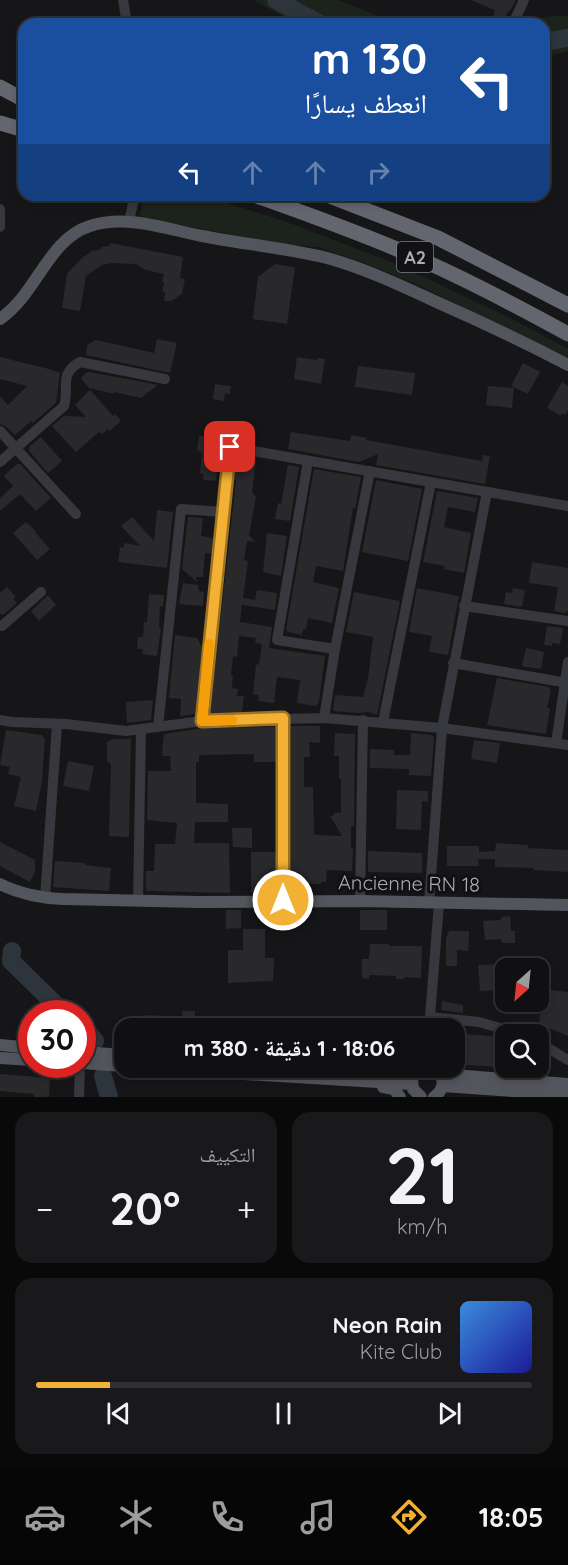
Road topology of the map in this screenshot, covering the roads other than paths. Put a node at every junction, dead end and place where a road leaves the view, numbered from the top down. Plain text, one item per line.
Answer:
1 (123, 0) edge
2 (524, 0) edge
3 (516, 17) dead end
4 (126, 18) edge
5 (0, 87) edge
6 (0, 98) edge
7 (18, 98) edge
8 (18, 101) edge
9 (0, 123) edge
10 (18, 128) edge
11 (134, 201) edge
12 (271, 201) edge
13 (342, 201) edge
14 (0, 209) edge
15 (129, 221) junction
16 (0, 227) edge
17 (568, 305) edge
18 (0, 319) edge
19 (568, 334) edge
20 (568, 365) edge
21 (165, 379) dead end
22 (0, 431) edge
23 (16, 448) junction
24 (308, 461) junction
25 (0, 462) edge
26 (370, 471) junction
27 (430, 482) junction
28 (487, 492) junction
29 (568, 506) edge
30 (223, 512) junction
31 (76, 513) dead end
32 (41, 592) dead end
33 (464, 606) junction
34 (568, 621) edge
35 (1, 626) edge
36 (335, 648) junction
37 (568, 662) edge
38 (453, 663) junction
39 (566, 683) edge
40 (283, 718) junction
41 (324, 718) junction
42 (0, 720) edge
43 (363, 720) junction
44 (202, 721) junction
45 (383, 722) junction
46 (57, 724) junction
47 (158, 727) junction
48 (442, 728) junction
49 (141, 730) junction
50 (556, 742) junction
51 (568, 745) edge
52 (0, 884) edge
53 (45, 898) junction
54 (283, 900) junction
55 (138, 901) junction
56 (360, 901) junction
57 (434, 903) junction
58 (568, 905) edge
59 (430, 1017) joint
60 (495, 1027) edge
61 (0, 1045) edge
62 (18, 1047) edge
63 (549, 1049) edge
64 (96, 1053) edge
65 (114, 1054) edge
66 (0, 1058) edge
67 (18, 1059) edge
68 (568, 1060) edge
69 (96, 1065) edge
70 (114, 1066) edge
71 (80, 1078) edge
72 (346, 1078) edge
73 (370, 1078) edge
74 (440, 1078) edge
75 (453, 1078) edge
76 (465, 1078) edge
77 (568, 1084) edge
78 (415, 1085) edge
79 (568, 1095) edge
80 (79, 1097) edge
81 (400, 1097) edge
82 (434, 1097) edge

1 - 4 street
2 - 3 street
5 - 7 highway
6 - 8 highway
9 - 10 highway
11 - 15 street
12 - 19 highway, A2
13 - 17 highway, A2
14 - 16 street
15 - 18 main road
15 - 20 main road
21 - 23 street
22 - 23 street
23 - 25 street
23 - 31 street
24 - 26 street
24 - 30 street
24 - 36 street
26 - 27 street
26 - 36 street
27 - 28 street
27 - 45 street
28 - 29 street
28 - 33 street
30 - 44 street
30 - 47 street
32 - 35 street
33 - 34 street
33 - 38 street
36 - 41 street
37 - 39 street
38 - 39 street
38 - 48 street
39 - 50 street
40 - 41 street
40 - 44 street
40 - 54 street
41 - 43 street
42 - 46 street
43 - 45 street
43 - 56 street
44 - 47 street
45 - 48 street
46 - 49 street
46 - 53 street
47 - 49 street
48 - 50 street
48 - 57 street
49 - 55 street
50 - 51 street
52 - 53 main road, Ancienne RN 18
53 - 55 main road, Ancienne RN 18
54 - 55 main road, Ancienne RN 18
54 - 56 main road, Ancienne RN 18
56 - 57 main road, Ancienne RN 18
57 - 58 main road, Ancienne RN 18
57 - 59 street
59 - 60 street
61 - 62 main road
63 - 68 street
64 - 65 main road
66 - 67 main road
69 - 70 main road
71 - 80 street
72 - 81 main road
73 - 78 main road
74 - 82 main road
75 - 79 main road
76 - 77 main road

